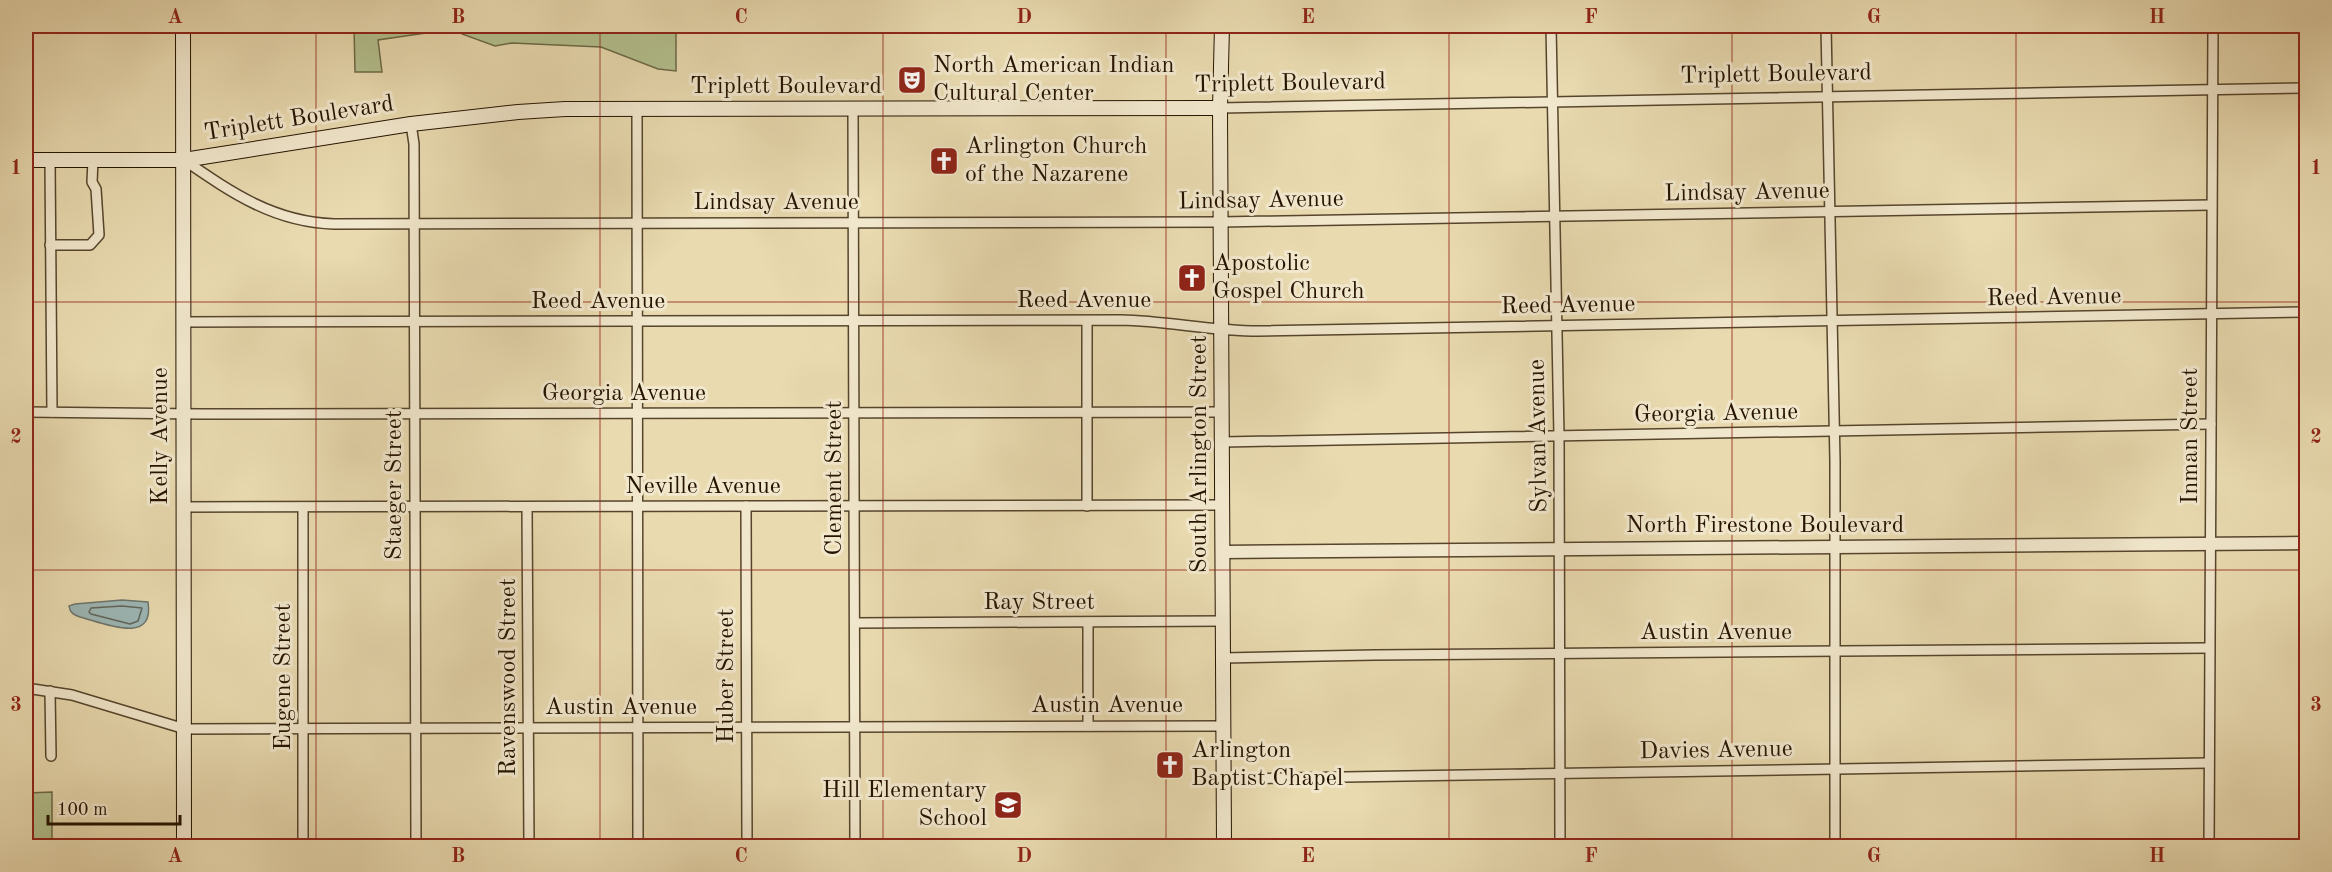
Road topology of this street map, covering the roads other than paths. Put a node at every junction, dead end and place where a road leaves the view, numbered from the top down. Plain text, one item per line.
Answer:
1 (183, 26) edge
2 (1222, 26) edge
3 (1551, 26) edge
4 (1826, 26) edge
5 (2213, 26) edge
6 (2307, 88) edge
7 (2212, 89) junction
8 (1827, 98) junction
9 (1553, 102) junction
10 (1220, 108) junction
11 (637, 109) junction
12 (853, 110) junction
13 (411, 124) junction
14 (26, 160) edge
15 (50, 160) junction
16 (93, 160) junction
17 (184, 160) junction
18 (2211, 205) junction
19 (1829, 211) junction
20 (1555, 216) junction
21 (1221, 222) junction
22 (854, 223) junction
23 (414, 224) junction
24 (636, 224) junction
25 (50, 245) junction
26 (2307, 312) edge
27 (2211, 314) junction
28 (636, 321) junction
29 (854, 321) junction
30 (1087, 321) junction
31 (1832, 321) junction
32 (184, 322) junction
33 (414, 322) junction
34 (1557, 326) junction
35 (1221, 331) junction
36 (26, 412) edge
37 (52, 412) junction
38 (854, 412) junction
39 (1088, 412) junction
40 (1222, 412) junction
41 (636, 413) junction
42 (184, 414) junction
43 (415, 414) junction
44 (2211, 424) junction
45 (1834, 431) junction
46 (1559, 436) junction
47 (1223, 442) junction
48 (1222, 505) junction
49 (746, 506) junction
50 (854, 506) junction
51 (1087, 506) junction
52 (184, 507) junction
53 (303, 507) junction
54 (415, 507) junction
55 (527, 507) junction
56 (638, 507) junction
57 (2307, 543) edge
58 (2210, 544) junction
59 (1835, 547) junction
60 (1560, 549) junction
61 (1223, 552) junction
62 (1223, 621) junction
63 (1088, 622) junction
64 (855, 623) junction
65 (2209, 648) junction
66 (1835, 652) junction
67 (1561, 653) junction
68 (1223, 658) junction
69 (26, 688) edge
70 (50, 691) junction
71 (1088, 726) junction
72 (1222, 726) junction
73 (638, 727) junction
74 (747, 727) junction
75 (855, 727) junction
76 (528, 728) junction
77 (185, 729) junction
78 (303, 729) junction
79 (415, 729) junction
80 (51, 756) dead end
81 (2208, 763) junction
82 (1835, 769) junction
83 (1560, 773) junction
84 (1224, 779) junction
85 (184, 846) edge
86 (303, 846) edge
87 (416, 846) edge
88 (529, 846) edge
89 (638, 846) edge
90 (747, 846) edge
91 (855, 846) edge
92 (1224, 846) edge
93 (1560, 846) edge
94 (1835, 846) edge
95 (2209, 846) edge

1 - 17 main road, Kelly Avenue
2 - 10 main road, South Arlington Street
3 - 9 street, Sylvan Avenue
4 - 8 street
5 - 7 street, Inman Street
6 - 7 street, Triplett Boulevard
7 - 8 street, Triplett Boulevard
7 - 18 street, Inman Street
8 - 9 street, Triplett Boulevard
8 - 19 street
9 - 10 street, Triplett Boulevard
9 - 20 street, Sylvan Avenue
10 - 12 main road, Triplett Boulevard
10 - 21 main road, South Arlington Street
11 - 12 main road, Triplett Boulevard
11 - 13 main road, Triplett Boulevard
11 - 24 street
12 - 22 street, Clement Street
13 - 17 main road, Triplett Boulevard
13 - 23 street, Staeger Street
14 - 15 main road, Triplett Boulevard
15 - 16 main road, Triplett Boulevard
15 - 25 street
16 - 17 main road, Triplett Boulevard
16 - 25 street
17 - 23 street, Lindsay Avenue
17 - 32 main road, Kelly Avenue
18 - 19 street, Lindsay Avenue
18 - 27 street, Inman Street
19 - 20 street, Lindsay Avenue
19 - 31 street
20 - 21 street, Lindsay Avenue
20 - 34 street, Sylvan Avenue
21 - 22 street, Lindsay Avenue
21 - 35 main road, South Arlington Street
22 - 24 street, Lindsay Avenue
22 - 29 street, Clement Street
23 - 24 street, Lindsay Avenue
23 - 33 street, Staeger Street
24 - 28 street
25 - 37 street
26 - 27 street, Reed Avenue
27 - 31 street, Reed Avenue
27 - 44 street, Inman Street
28 - 29 street, Reed Avenue
28 - 33 street, Reed Avenue
28 - 41 street
29 - 30 street, Reed Avenue
29 - 38 street, Clement Street
30 - 35 street, Reed Avenue
30 - 39 street
31 - 34 street, Reed Avenue
31 - 45 street
32 - 33 street, Reed Avenue
32 - 42 main road, Kelly Avenue
33 - 43 street, Staeger Street
34 - 35 street, Reed Avenue
34 - 46 street, Sylvan Avenue
35 - 40 main road, South Arlington Street
36 - 37 street, Georgia Avenue
37 - 42 street, Georgia Avenue
38 - 39 street, Georgia Avenue
38 - 41 street, Georgia Avenue
38 - 50 street, Clement Street
39 - 40 street, Georgia Avenue
39 - 51 street
40 - 47 main road, South Arlington Street
41 - 43 street, Georgia Avenue
41 - 56 street
42 - 43 street, Georgia Avenue
42 - 52 main road, Kelly Avenue
43 - 54 street, Staeger Street
44 - 45 street, Georgia Avenue
44 - 58 street, Inman Street
45 - 46 street, Georgia Avenue
45 - 59 street
46 - 47 street, Georgia Avenue
46 - 60 street, Sylvan Avenue
47 - 48 main road, South Arlington Street
48 - 51 street, Neville Avenue
48 - 61 main road, South Arlington Street
49 - 50 street, Neville Avenue
49 - 56 street, Neville Avenue
49 - 74 street, Huber Street
50 - 51 street, Neville Avenue
50 - 64 street, Clement Street
52 - 53 street, Neville Avenue
52 - 77 main road, Kelly Avenue
53 - 54 street, Neville Avenue
53 - 78 street, Eugene Street
54 - 55 street, Neville Avenue
54 - 79 street, Staeger Street
55 - 56 street, Neville Avenue
55 - 76 street, Ravenswood Street
56 - 73 street
57 - 58 street, North Firestone Boulevard
58 - 59 street, North Firestone Boulevard
58 - 65 street, Inman Street
59 - 60 street, North Firestone Boulevard
59 - 66 street
60 - 61 street, North Firestone Boulevard
60 - 67 street, Sylvan Avenue
61 - 62 main road, South Arlington Street
62 - 63 street, Ray Street
62 - 68 main road, South Arlington Street
63 - 64 street, Ray Street
63 - 71 street
64 - 75 street, Clement Street
65 - 66 street, Austin Avenue
65 - 81 street, Inman Street
66 - 67 street, Austin Avenue
66 - 82 street
67 - 68 street, Austin Avenue
67 - 83 street, Sylvan Avenue
68 - 72 main road, South Arlington Street
69 - 70 street, Austin Avenue
70 - 77 street, Austin Avenue
70 - 80 street
71 - 72 street, Austin Avenue
71 - 75 street, Austin Avenue
72 - 84 main road, South Arlington Street
73 - 74 street, Austin Avenue
73 - 76 street, Austin Avenue
73 - 89 street
74 - 75 street, Austin Avenue
74 - 90 street, Huber Street
75 - 91 street, Clement Street
76 - 79 street, Austin Avenue
76 - 88 street, Ravenswood Street
77 - 78 street, Austin Avenue
77 - 85 main road, Kelly Avenue
78 - 79 street, Austin Avenue
78 - 86 street, Eugene Street
79 - 87 street, Staeger Street
81 - 82 street, Davies Avenue
81 - 95 street, Inman Street
82 - 83 street, Davies Avenue
82 - 94 street
83 - 84 street, Davies Avenue
83 - 93 street, Sylvan Avenue
84 - 92 main road, South Arlington Street

